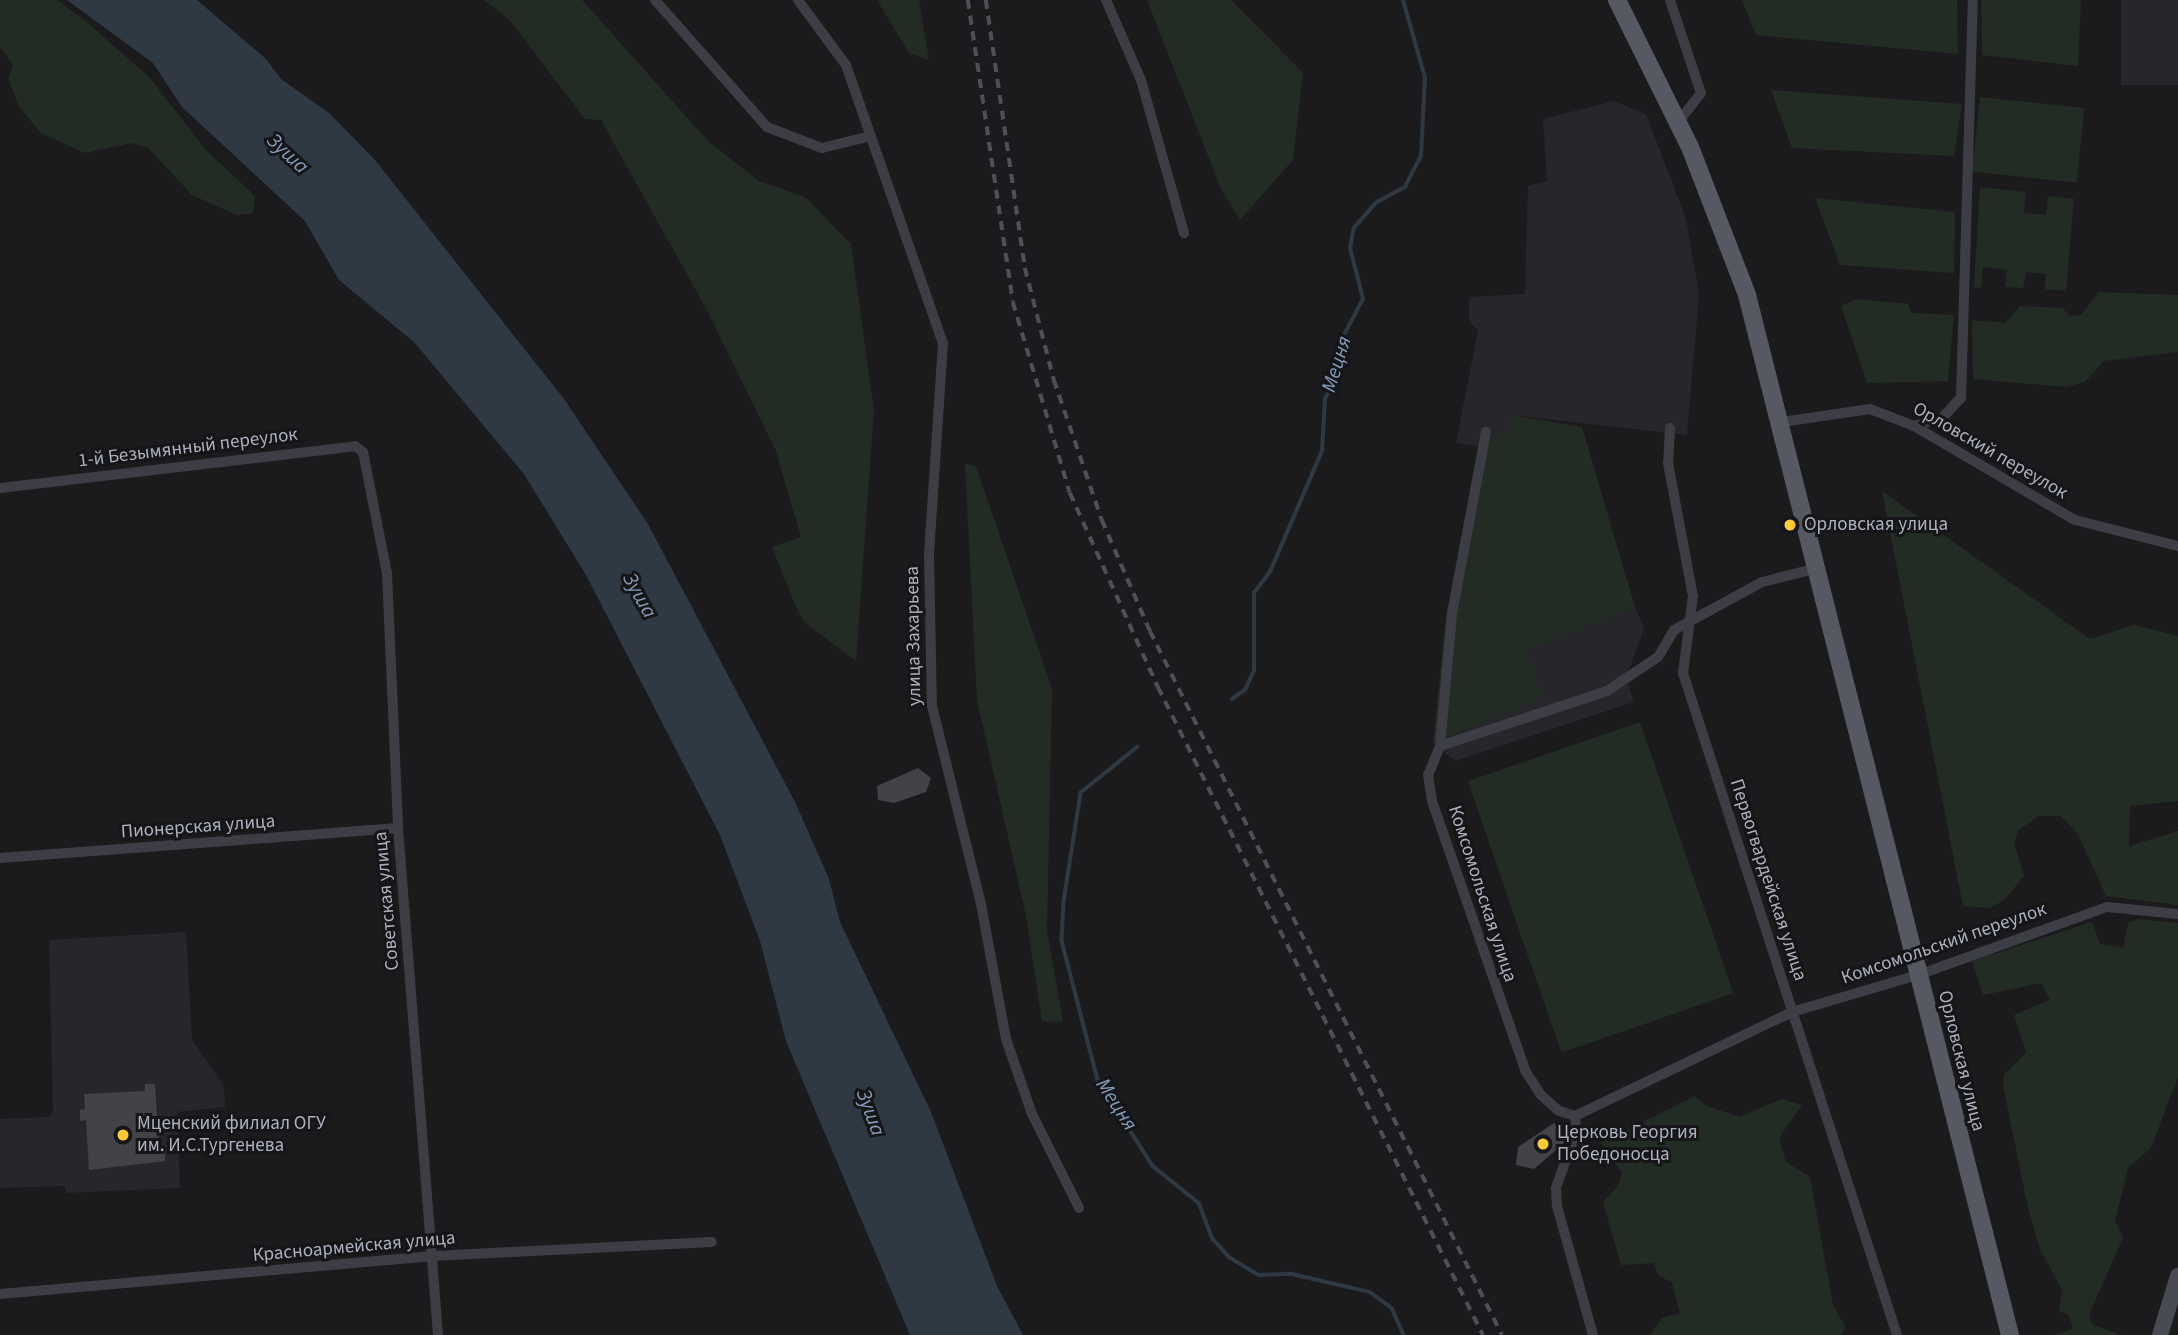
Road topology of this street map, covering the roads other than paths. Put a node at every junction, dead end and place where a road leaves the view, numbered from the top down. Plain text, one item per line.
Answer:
1 (655, 0) edge
2 (798, 0) edge
3 (1106, 0) edge
4 (1617, 0) edge
5 (1670, 0) edge
6 (1973, 0) edge
7 (1678, 122) junction
8 (871, 136) junction
9 (1184, 233) dead end
10 (1782, 422) junction
11 (1913, 426) junction
12 (1670, 428) dead end
13 (1486, 432) dead end
14 (368, 465) joint
15 (0, 488) edge
16 (2178, 546) edge
17 (1818, 568) junction
18 (1692, 621) junction
19 (1440, 746) junction
20 (398, 828) junction
21 (0, 858) edge
22 (2178, 914) edge
23 (1917, 975) junction
24 (1792, 1012) junction
25 (1575, 1116) junction
26 (1079, 1208) dead end
27 (712, 1241) dead end
28 (433, 1256) junction
29 (2178, 1276) edge
30 (0, 1294) edge
31 (438, 1335) edge
32 (1594, 1335) edge
33 (1897, 1335) edge
34 (2010, 1335) edge
35 (2160, 1335) edge

1 - 8 street
2 - 8 street, улица Захарьева
3 - 9 street
4 - 7 main road, Орловская улица
5 - 7 street
6 - 11 street
7 - 10 main road, Орловская улица
8 - 26 street, улица Захарьева
10 - 11 street, Орловский переулок
10 - 17 main road, Орловская улица
11 - 16 street, Орловский переулок
12 - 18 street, Первогвардейская улица
13 - 19 street, Комсомольская улица
14 - 15 street, 1-й Безымянный переулок
14 - 20 street, Советская улица
17 - 18 street
17 - 23 main road, Орловская улица
18 - 19 street
18 - 24 street, Первогвардейская улица
19 - 25 street, Комсомольская улица
20 - 21 street, Пионерская улица
20 - 28 street, Советская улица
22 - 23 street, Комсомольский переулок
23 - 24 street, Комсомольский переулок
23 - 34 main road, Орловская улица
24 - 25 street, Комсомольский переулок
24 - 33 street, Первогвардейская улица
25 - 32 street
27 - 28 street, Красноармейская улица
28 - 30 street, Красноармейская улица
28 - 31 street, Советская улица
29 - 35 main road

